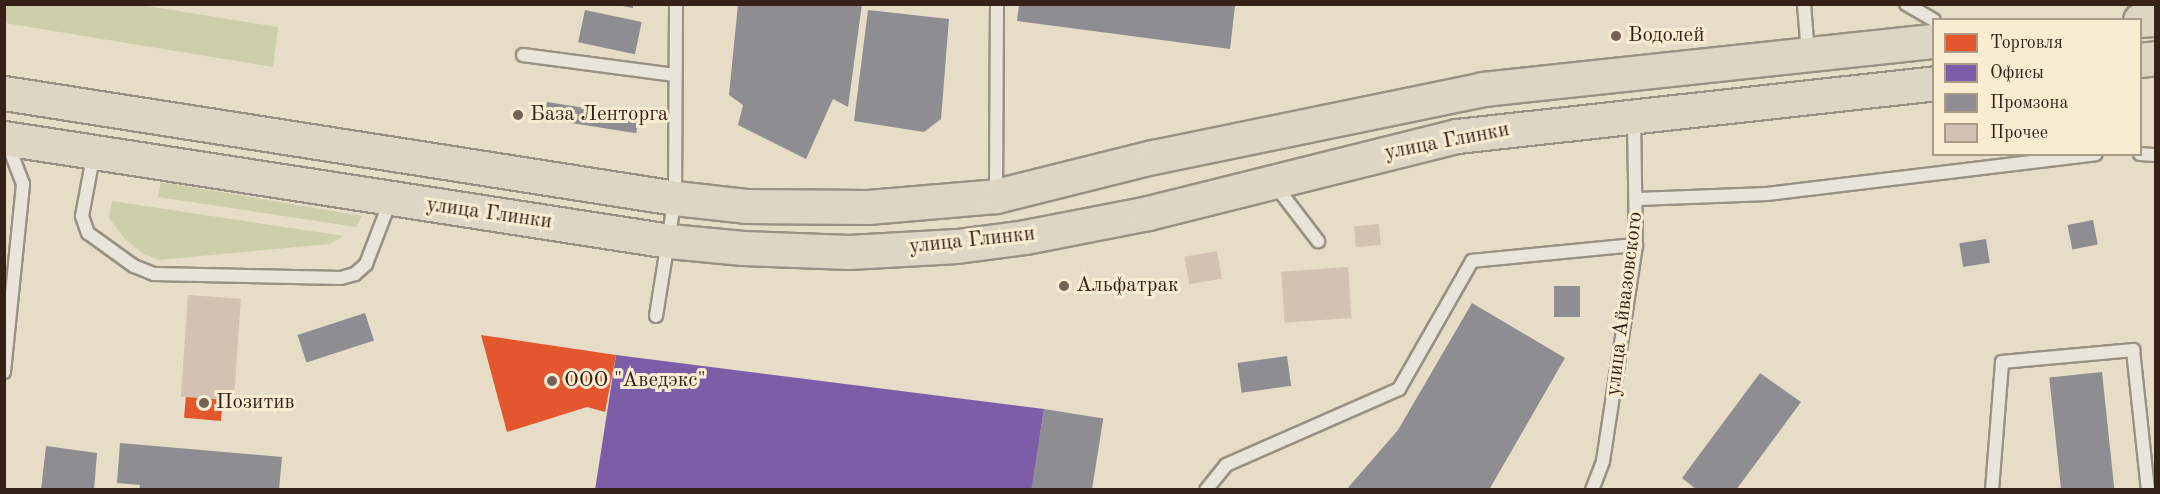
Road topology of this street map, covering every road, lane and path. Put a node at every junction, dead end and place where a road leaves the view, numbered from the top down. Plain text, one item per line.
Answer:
1 (676, 4) edge
2 (997, 4) edge
3 (1804, 4) edge
4 (1906, 4) edge
5 (1932, 19) edge
6 (1932, 41) edge
7 (523, 55) dead end
8 (1808, 55) junction
9 (675, 75) junction
10 (1932, 83) edge
11 (4, 93) edge
12 (1809, 97) junction
13 (99, 107) junction
14 (1634, 115) junction
15 (5, 138) edge
16 (94, 151) junction
17 (2080, 156) edge
18 (1273, 181) junction
19 (996, 196) junction
20 (675, 198) junction
21 (391, 199) junction
22 (1638, 199) junction
23 (669, 241) junction
24 (1318, 241) dead end
25 (1636, 245) junction
26 (656, 316) dead end
27 (4, 372) edge
28 (1206, 489) edge
29 (1592, 489) edge
30 (1992, 489) edge
31 (2148, 489) edge

1 - 9 lane
2 - 19 lane
3 - 8 lane
4 - 5 lane
6 - 8 highway, улица Глинки
7 - 9 lane
8 - 12 highway
8 - 19 highway, улица Глинки
9 - 20 lane
10 - 12 highway, улица Глинки
11 - 13 highway, улица Глинки
12 - 14 highway, улица Глинки
13 - 16 highway
13 - 20 highway, улица Глинки
14 - 18 highway, улица Глинки
14 - 22 lane, улица Айвазовского
15 - 16 highway, улица Глинки
15 - 27 lane
16 - 21 highway, улица Глинки
16 - 21 lane
17 - 22 lane
18 - 23 highway, улица Глинки
18 - 24 lane
19 - 20 highway, улица Глинки
20 - 23 lane
21 - 23 highway, улица Глинки
22 - 25 lane, улица Айвазовского
23 - 26 lane
25 - 28 lane
25 - 29 lane, улица Айвазовского
30 - 31 lane

